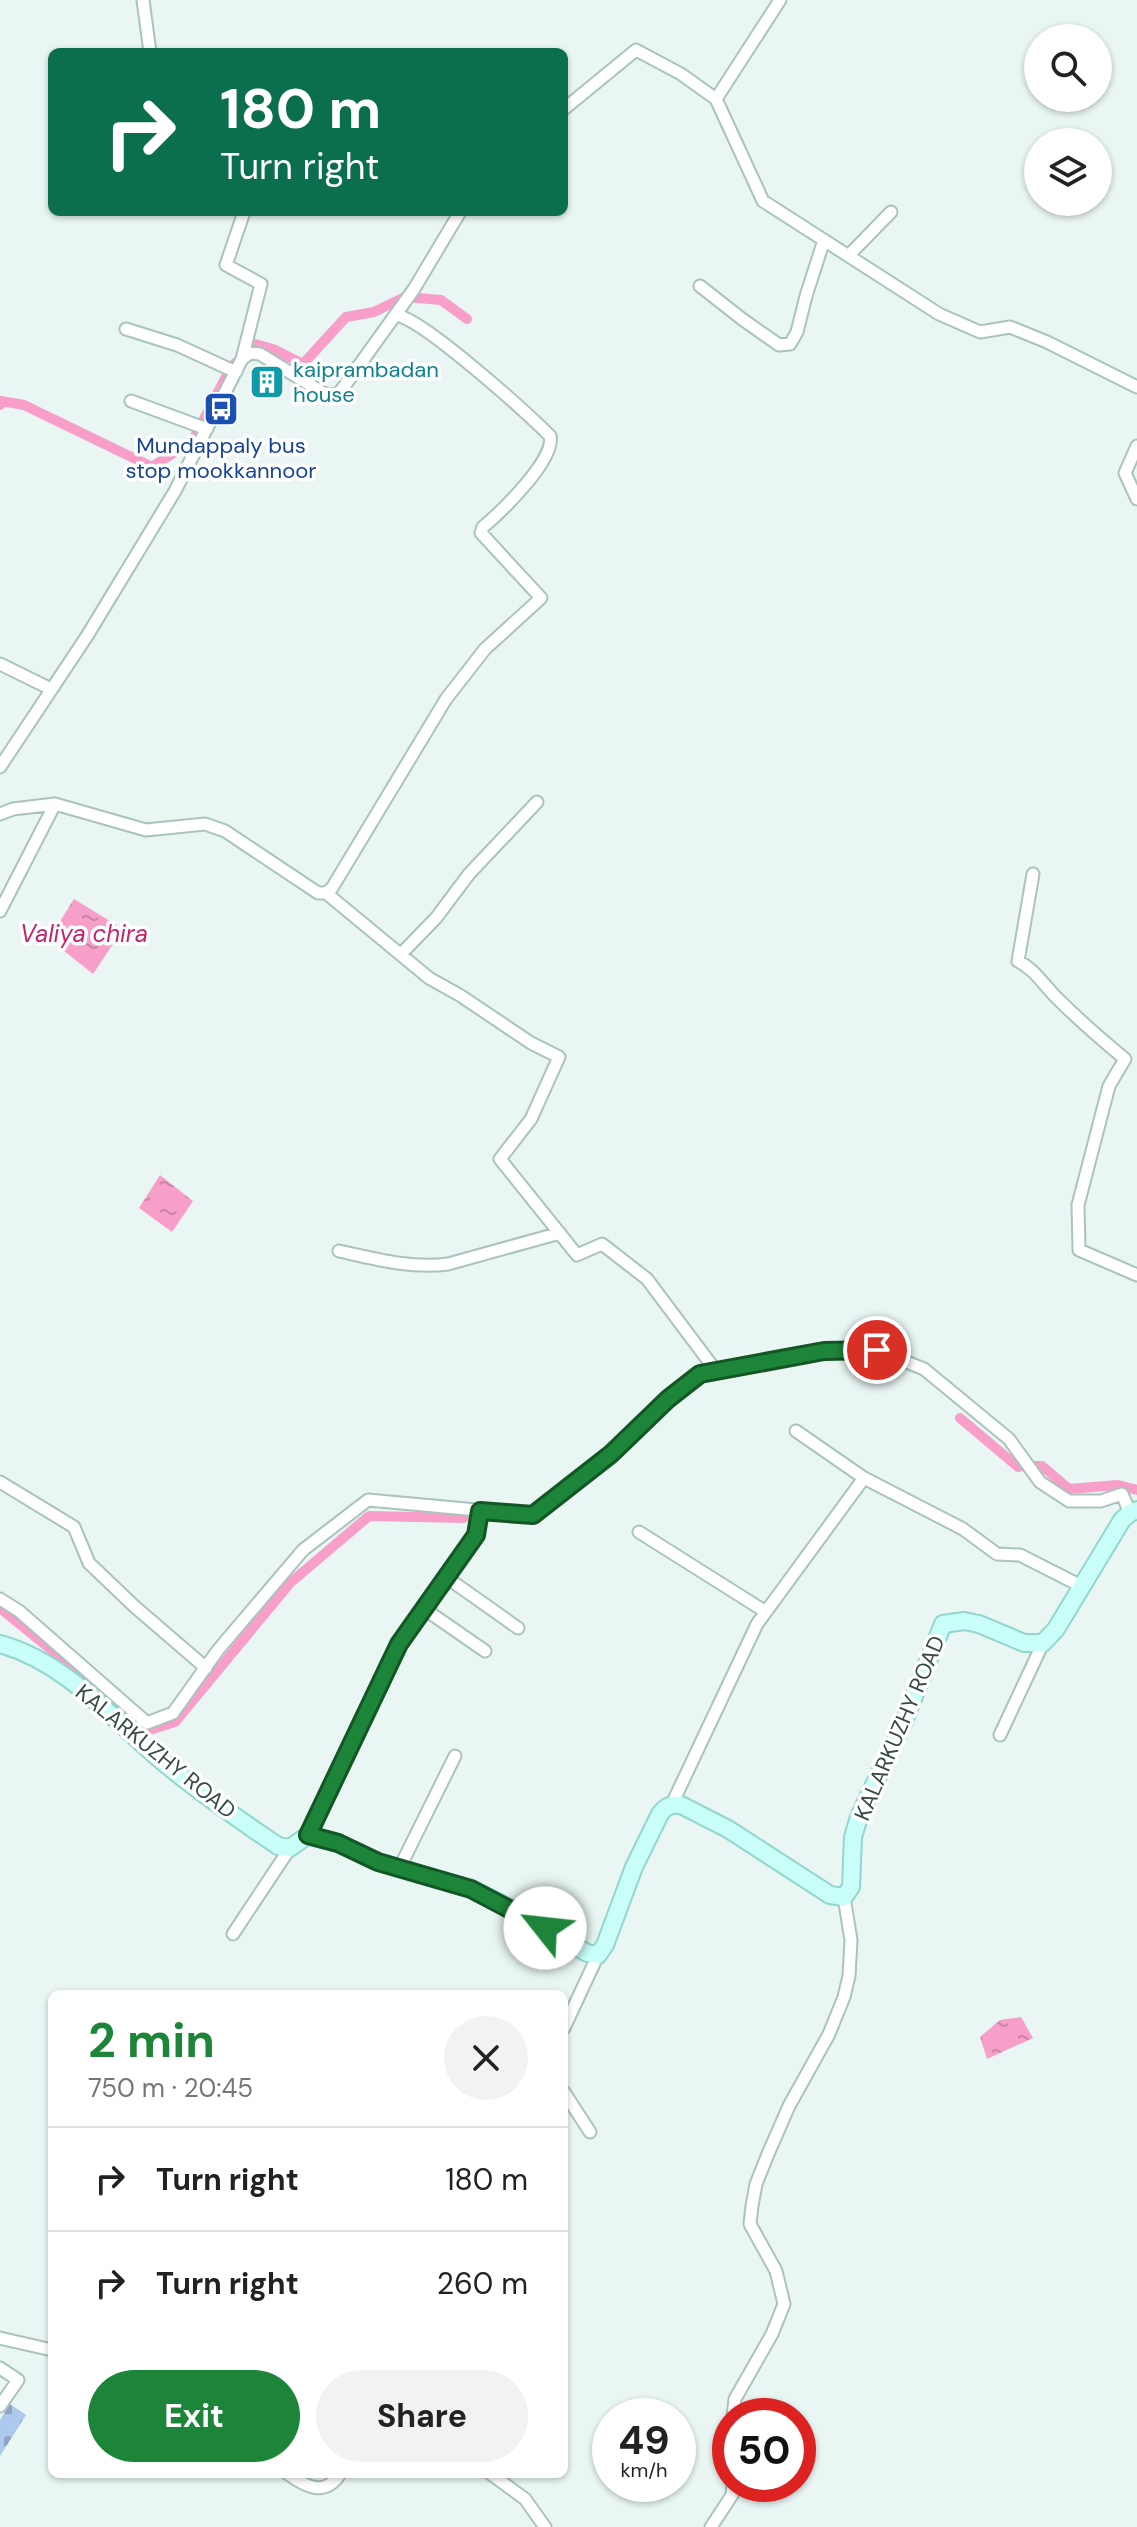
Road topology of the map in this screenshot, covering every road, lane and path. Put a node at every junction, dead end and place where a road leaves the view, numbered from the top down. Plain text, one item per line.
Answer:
1 (143, 0) edge
2 (780, 0) edge
3 (149, 48) edge
4 (716, 99) junction
5 (568, 106) edge
6 (891, 212) dead end
7 (243, 216) edge
8 (458, 216) edge
9 (824, 240) junction
10 (849, 255) junction
11 (700, 286) dead end
12 (399, 311) junction
13 (126, 329) dead end
14 (242, 359) junction
15 (236, 372) junction
16 (1137, 387) edge
17 (131, 401) dead end
18 (207, 429) junction
19 (1137, 446) edge
20 (1137, 499) edge
21 (0, 664) edge
22 (51, 689) junction
23 (0, 767) edge
24 (537, 802) dead end
25 (55, 804) junction
26 (0, 814) edge
27 (1033, 874) dead end
28 (326, 893) junction
29 (0, 911) edge
30 (401, 954) junction
31 (560, 1233) junction
32 (339, 1251) dead end
33 (1137, 1275) edge
34 (716, 1371) junction
35 (796, 1431) dead end
36 (864, 1478) junction
37 (0, 1482) edge
38 (480, 1511) junction
39 (1133, 1511) edge
40 (639, 1532) dead end
41 (448, 1575) junction
42 (1083, 1587) junction
43 (0, 1599) edge
44 (423, 1608) junction
45 (766, 1612) junction
46 (518, 1628) dead end
47 (1043, 1643) junction
48 (0, 1644) edge
49 (485, 1651) dead end
50 (206, 1668) junction
51 (1000, 1735) dead end
52 (455, 1756) dead end
53 (672, 1804) junction
54 (308, 1835) junction
55 (290, 1848) junction
56 (400, 1867) junction
57 (844, 1897) junction
58 (233, 1934) dead end
59 (598, 1955) junction
60 (568, 2019) edge
61 (568, 2098) edge
62 (590, 2132) dead end
63 (0, 2338) edge
64 (48, 2349) edge
65 (0, 2368) edge
66 (736, 2398) edge
67 (0, 2406) edge
68 (294, 2478) edge
69 (336, 2478) edge
70 (496, 2478) edge
71 (727, 2502) edge
72 (545, 2527) edge
73 (711, 2527) edge

1 - 3 street
2 - 4 street
4 - 5 street
4 - 9 street
6 - 10 street
7 - 14 street
8 - 12 street
9 - 10 street
9 - 11 street
10 - 16 street
12 - 14 street
12 - 28 street
13 - 15 street
14 - 15 street
15 - 18 street
17 - 18 street
18 - 22 street
19 - 20 street
21 - 22 street
22 - 23 street
24 - 30 street
25 - 26 street
25 - 28 street
25 - 29 street
27 - 33 street
28 - 30 street
30 - 31 street
31 - 32 street
31 - 34 street
34 - 38 street
34 - 39 street
35 - 36 street
36 - 42 street
36 - 45 street
37 - 50 street
38 - 41 street
38 - 50 street
39 - 42 main road
40 - 45 street
41 - 44 street
41 - 46 street
42 - 47 main road
43 - 50 street
44 - 49 street
44 - 54 street
45 - 53 street
47 - 51 street
47 - 57 main road, KALARKUZHY ROAD
48 - 55 main road, KALARKUZHY ROAD
52 - 56 street
53 - 57 main road
53 - 59 main road
54 - 55 main road
54 - 56 main road
55 - 58 street
56 - 59 main road
57 - 66 street
59 - 60 street
61 - 62 street
63 - 64 street
65 - 67 street
68 - 69 street
70 - 72 street
71 - 73 street

